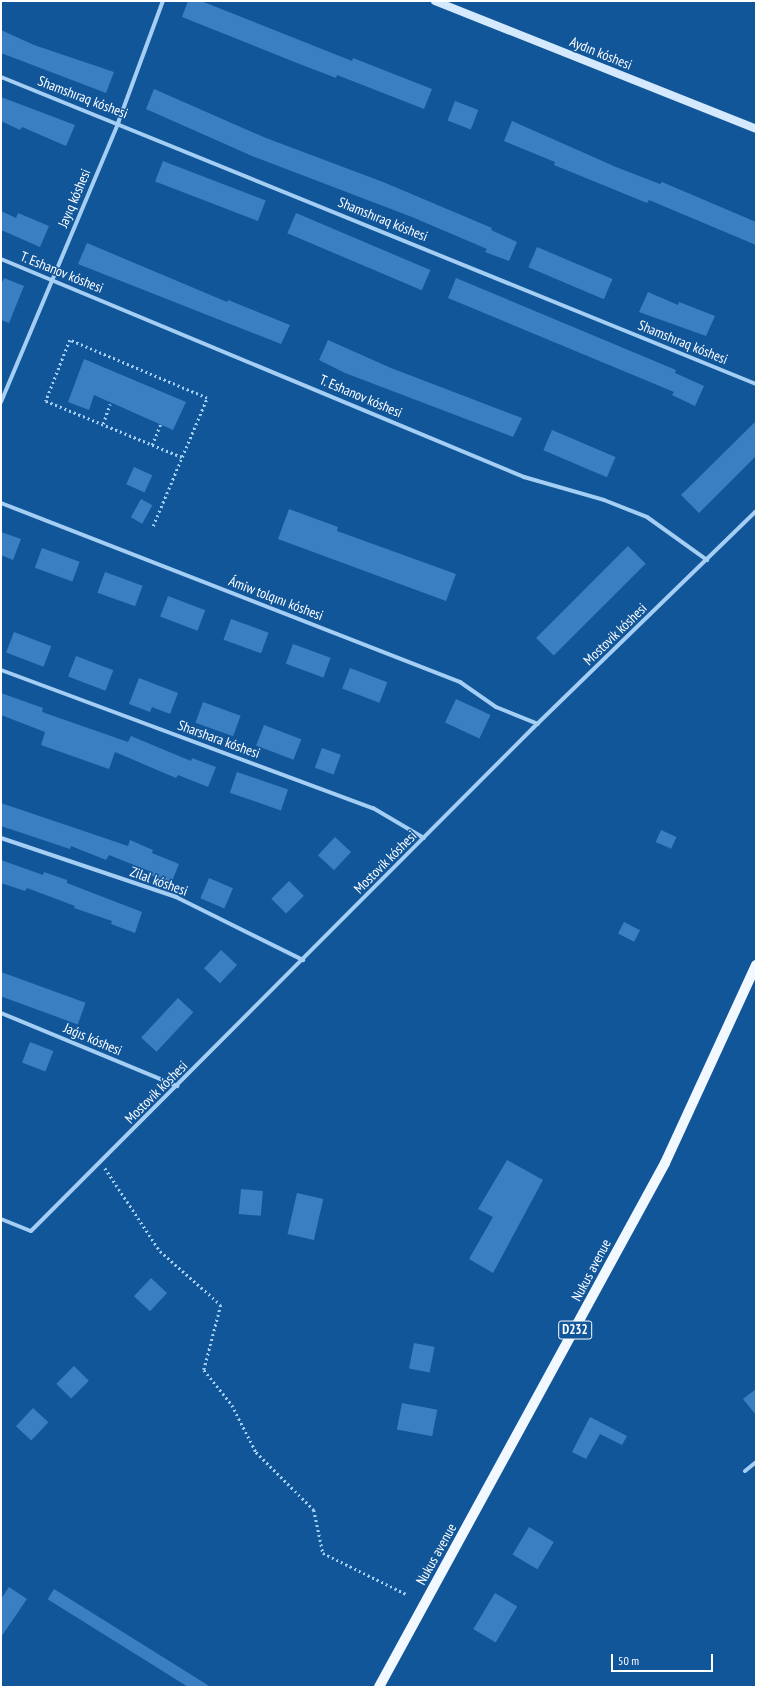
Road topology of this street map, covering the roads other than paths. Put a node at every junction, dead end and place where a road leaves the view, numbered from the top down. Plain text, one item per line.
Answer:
1 (163, 1) edge
2 (436, 1) edge
3 (1, 77) edge
4 (118, 123) junction
5 (756, 130) edge
6 (1, 259) edge
7 (53, 279) junction
8 (756, 384) edge
9 (1, 402) edge
10 (1, 503) edge
11 (756, 511) edge
12 (707, 560) junction
13 (1, 670) edge
14 (538, 724) junction
15 (1, 838) edge
16 (424, 838) junction
17 (303, 960) junction
18 (756, 965) edge
19 (1, 1013) edge
20 (177, 1086) junction
21 (1, 1219) edge
22 (756, 1462) edge
23 (745, 1471) dead end
24 (379, 1687) edge

1 - 4 street, Jayıq kóshesi
2 - 5 street, Aydın kóshesi
3 - 4 street, Shamshıraq kóshesi
4 - 7 street, Jayıq kóshesi
4 - 8 street, Shamshıraq kóshesi
6 - 7 street, T. Eshanov kóshesi
7 - 9 street, Jayıq kóshesi
7 - 12 street, T. Eshanov kóshesi
10 - 14 street, Ámiw tolqını kóshesi
11 - 12 street, Mostovik kóshesi
12 - 14 street, Mostovik kóshesi
13 - 16 street, Sharshara kóshesi
14 - 16 street, Mostovik kóshesi
15 - 17 street, Zilal kóshesi
16 - 17 street, Mostovik kóshesi
17 - 20 street, Mostovik kóshesi
18 - 24 main road, Nukus avenue / D232
19 - 20 street, Jaǵıs kóshesi
20 - 21 street, Mostovik kóshesi
22 - 23 street

